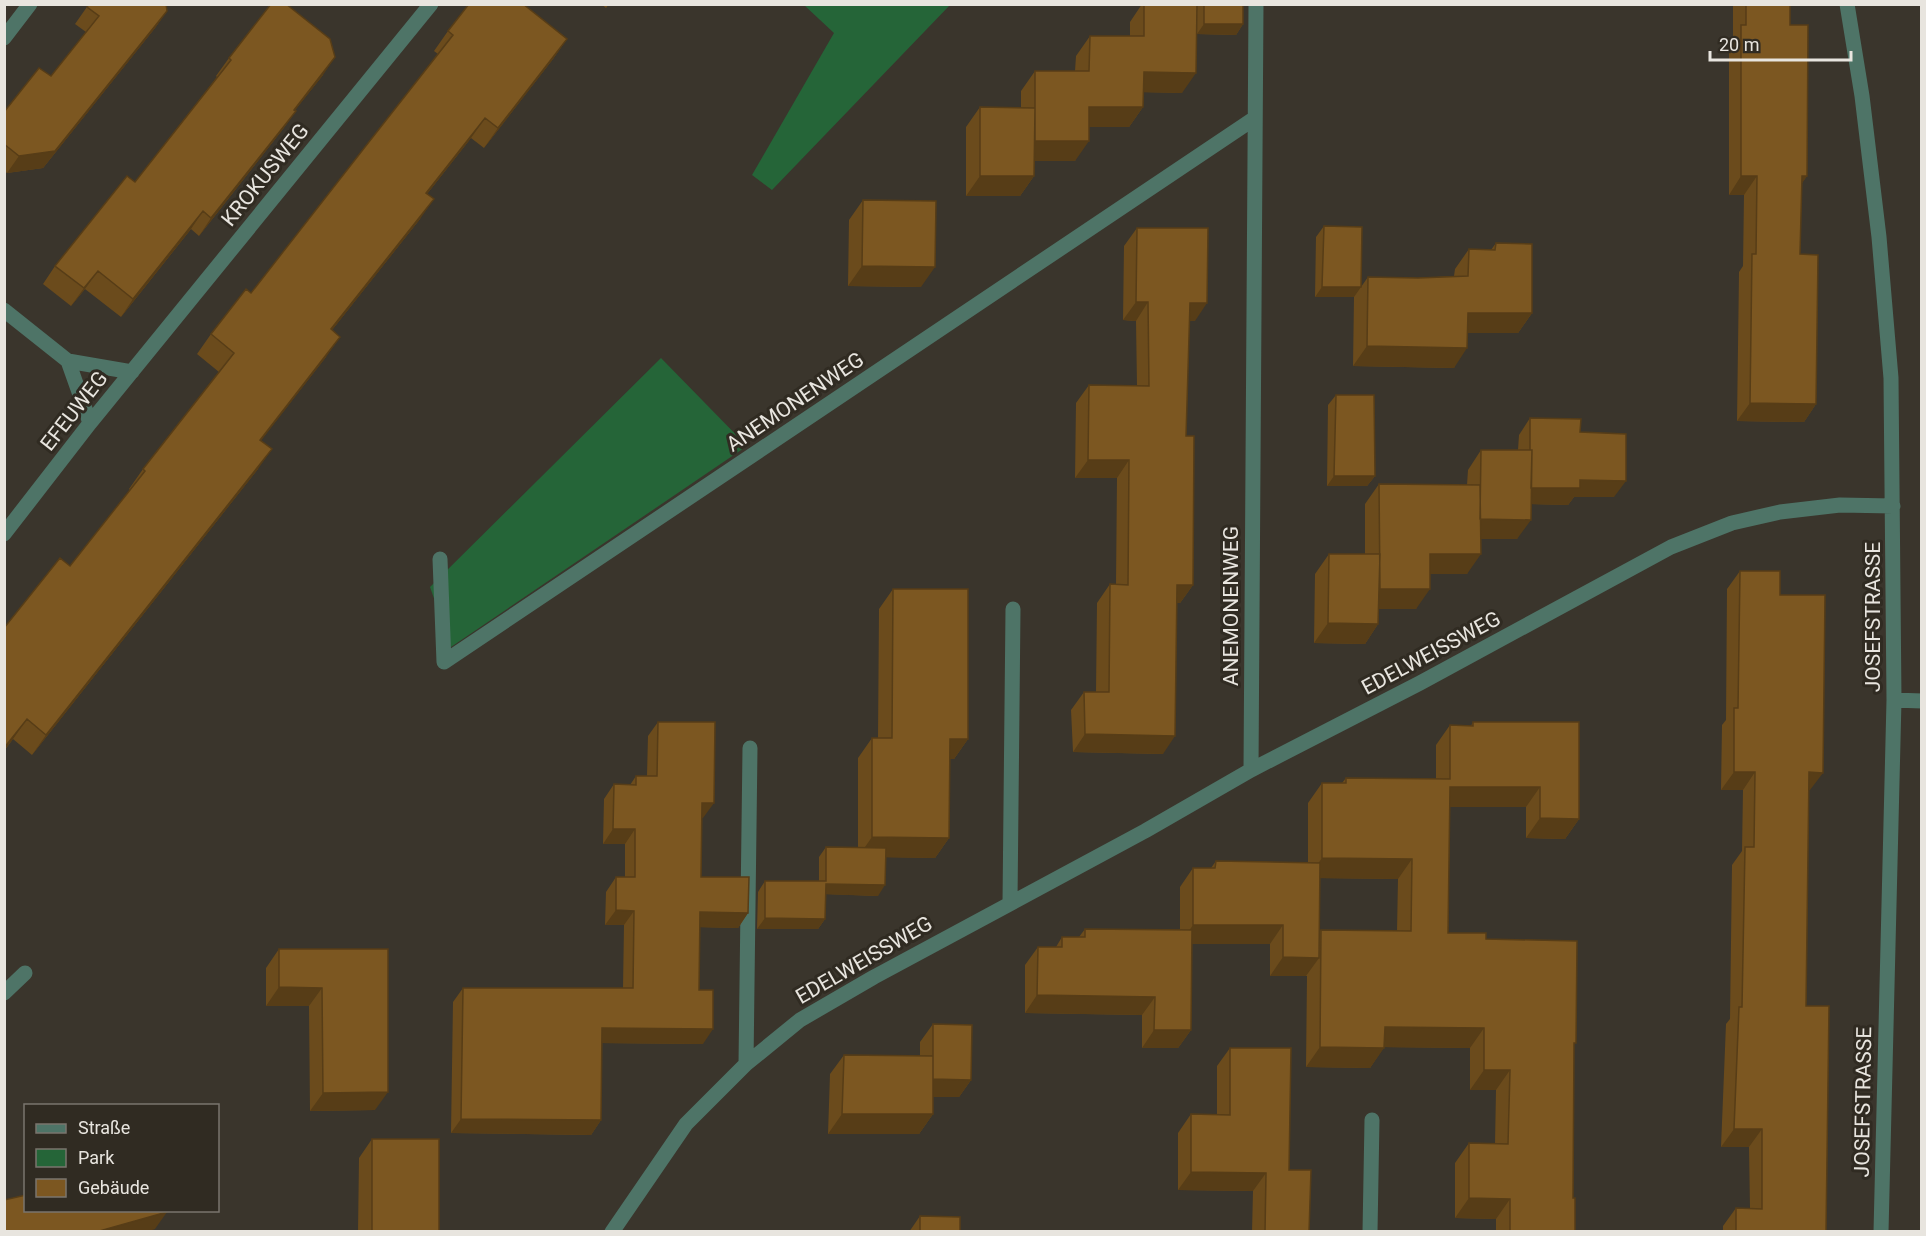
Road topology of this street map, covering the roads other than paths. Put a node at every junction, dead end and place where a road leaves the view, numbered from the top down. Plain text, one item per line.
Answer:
1 (30, 4) edge
2 (431, 4) edge
3 (1256, 4) edge
4 (1847, 4) edge
5 (4, 38) edge
6 (1255, 118) junction
7 (4, 310) edge
8 (68, 361) junction
9 (132, 372) junction
10 (90, 423) junction
11 (1893, 506) junction
12 (4, 534) edge
13 (440, 559) dead end
14 (1013, 609) dead end
15 (1894, 700) junction
16 (1922, 701) edge
17 (750, 748) dead end
18 (1251, 770) junction
19 (1010, 903) junction
20 (25, 973) dead end
21 (4, 993) edge
22 (746, 1064) junction
23 (1372, 1120) dead end
24 (612, 1232) edge
25 (1370, 1232) edge
26 (1881, 1232) edge

1 - 5 street
2 - 9 street, KROKUSWEG
3 - 6 street, ANEMONENWEG
4 - 11 street, JOSEFSTRASSE
6 - 13 street, ANEMONENWEG
6 - 18 street, ANEMONENWEG
7 - 8 street, EFEUWEG
8 - 9 street, EFEUWEG
8 - 10 street
9 - 10 street, EFEUWEG
10 - 12 street, EFEUWEG
11 - 15 street, JOSEFSTRASSE
11 - 18 street, EDELWEISSWEG
14 - 19 street
15 - 16 street
15 - 26 street, JOSEFSTRASSE
17 - 22 street
18 - 19 street, EDELWEISSWEG
19 - 22 street, EDELWEISSWEG
20 - 21 street
22 - 24 street, EDELWEISSWEG
23 - 25 street

